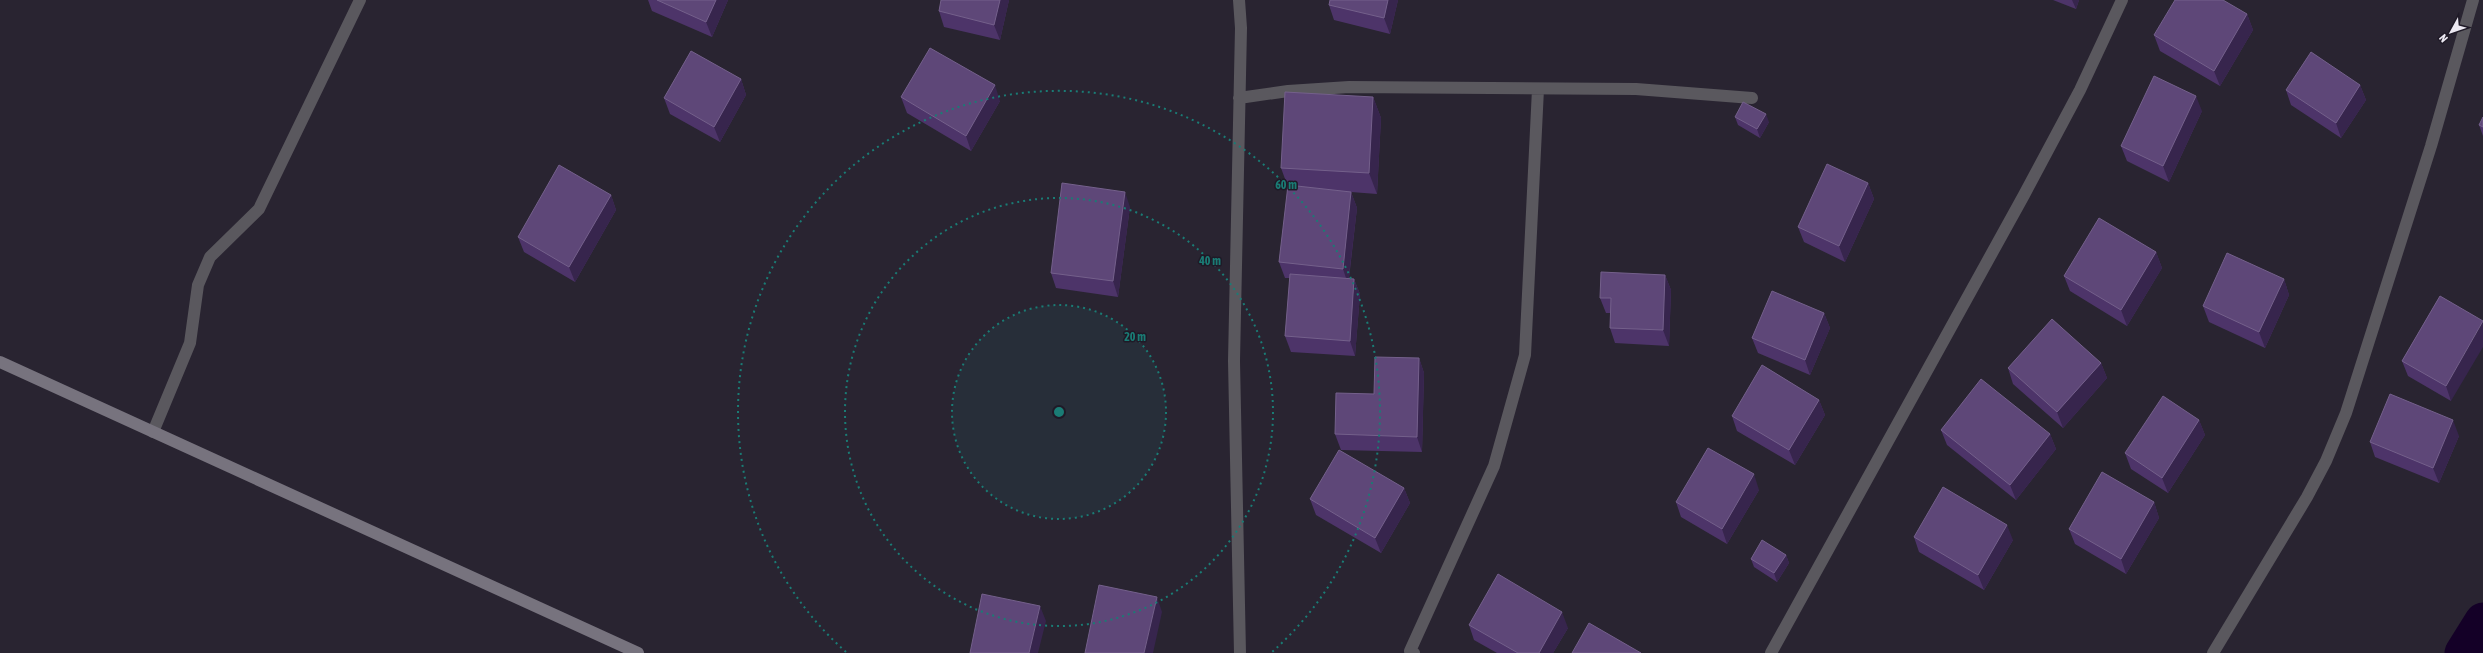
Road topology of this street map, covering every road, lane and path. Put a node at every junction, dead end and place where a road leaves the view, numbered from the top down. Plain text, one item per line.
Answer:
1 (360, 0) edge
2 (1239, 0) edge
3 (2122, 0) edge
4 (2473, 0) edge
5 (1538, 90) junction
6 (1239, 98) junction
7 (1752, 98) dead end
8 (0, 362) edge
9 (153, 432) junction
10 (638, 653) edge
11 (1240, 653) edge
12 (1414, 653) edge
13 (1771, 653) edge
14 (2213, 653) edge

1 - 9 street
2 - 6 street
3 - 13 street
4 - 14 street
5 - 6 street
5 - 7 street
5 - 12 street
6 - 11 street
8 - 9 main road
9 - 10 main road

